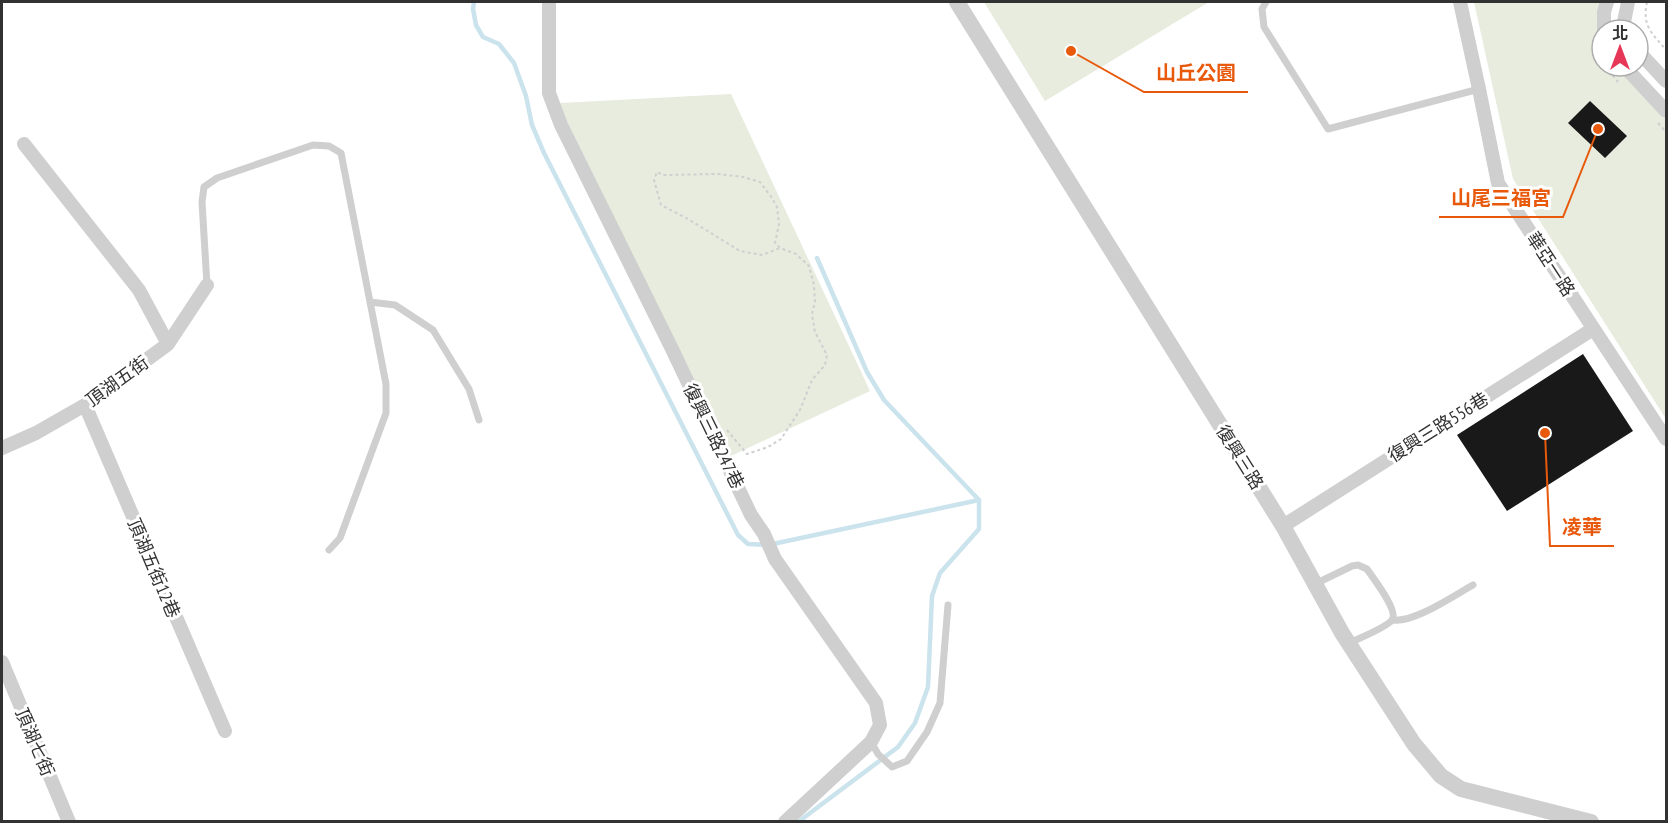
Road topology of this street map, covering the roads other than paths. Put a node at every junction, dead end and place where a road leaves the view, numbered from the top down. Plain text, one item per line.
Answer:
1 (549, 2) edge
2 (957, 2) edge
3 (1266, 2) edge
4 (1460, 2) edge
5 (1607, 2) edge
6 (1628, 2) edge
7 (1604, 18) edge
8 (1625, 18) edge
9 (1650, 64) edge
10 (1635, 78) edge
11 (1666, 81) edge
12 (1479, 89) junction
13 (1666, 111) edge
14 (24, 144) dead end
15 (207, 285) joint
16 (370, 302) junction
17 (1593, 329) junction
18 (168, 344) junction
19 (85, 405) junction
20 (479, 420) dead end
21 (1666, 439) edge
22 (2, 448) edge
23 (1282, 526) junction
24 (329, 550) dead end
25 (1315, 584) junction
26 (1473, 585) dead end
27 (948, 605) dead end
28 (1393, 620) junction
29 (1349, 643) junction
30 (2, 662) edge
31 (225, 730) dead end
32 (875, 748) junction
33 (69, 822) edge
34 (784, 822) edge
35 (1591, 822) edge

1 - 32 street, 復興三路247巷
2 - 23 street, 復興三路
3 - 12 lane
4 - 12 street, 華亞一路
5 - 7 street
6 - 8 street
9 - 11 street
10 - 13 street
12 - 17 street, 華亞一路
14 - 18 street
15 - 16 lane
15 - 18 street, 頂湖五街
16 - 20 lane
16 - 24 lane
17 - 21 street, 華亞一路
17 - 23 street, 復興三路556巷
18 - 19 street, 頂湖五街
19 - 22 street, 頂湖五街
19 - 31 street, 頂湖五街12巷
23 - 25 street, 復興三路
25 - 28 lane
25 - 29 street, 復興三路
26 - 28 lane
27 - 32 lane
28 - 29 lane
29 - 35 street, 復興三路
30 - 33 street, 頂湖七街
32 - 34 street

